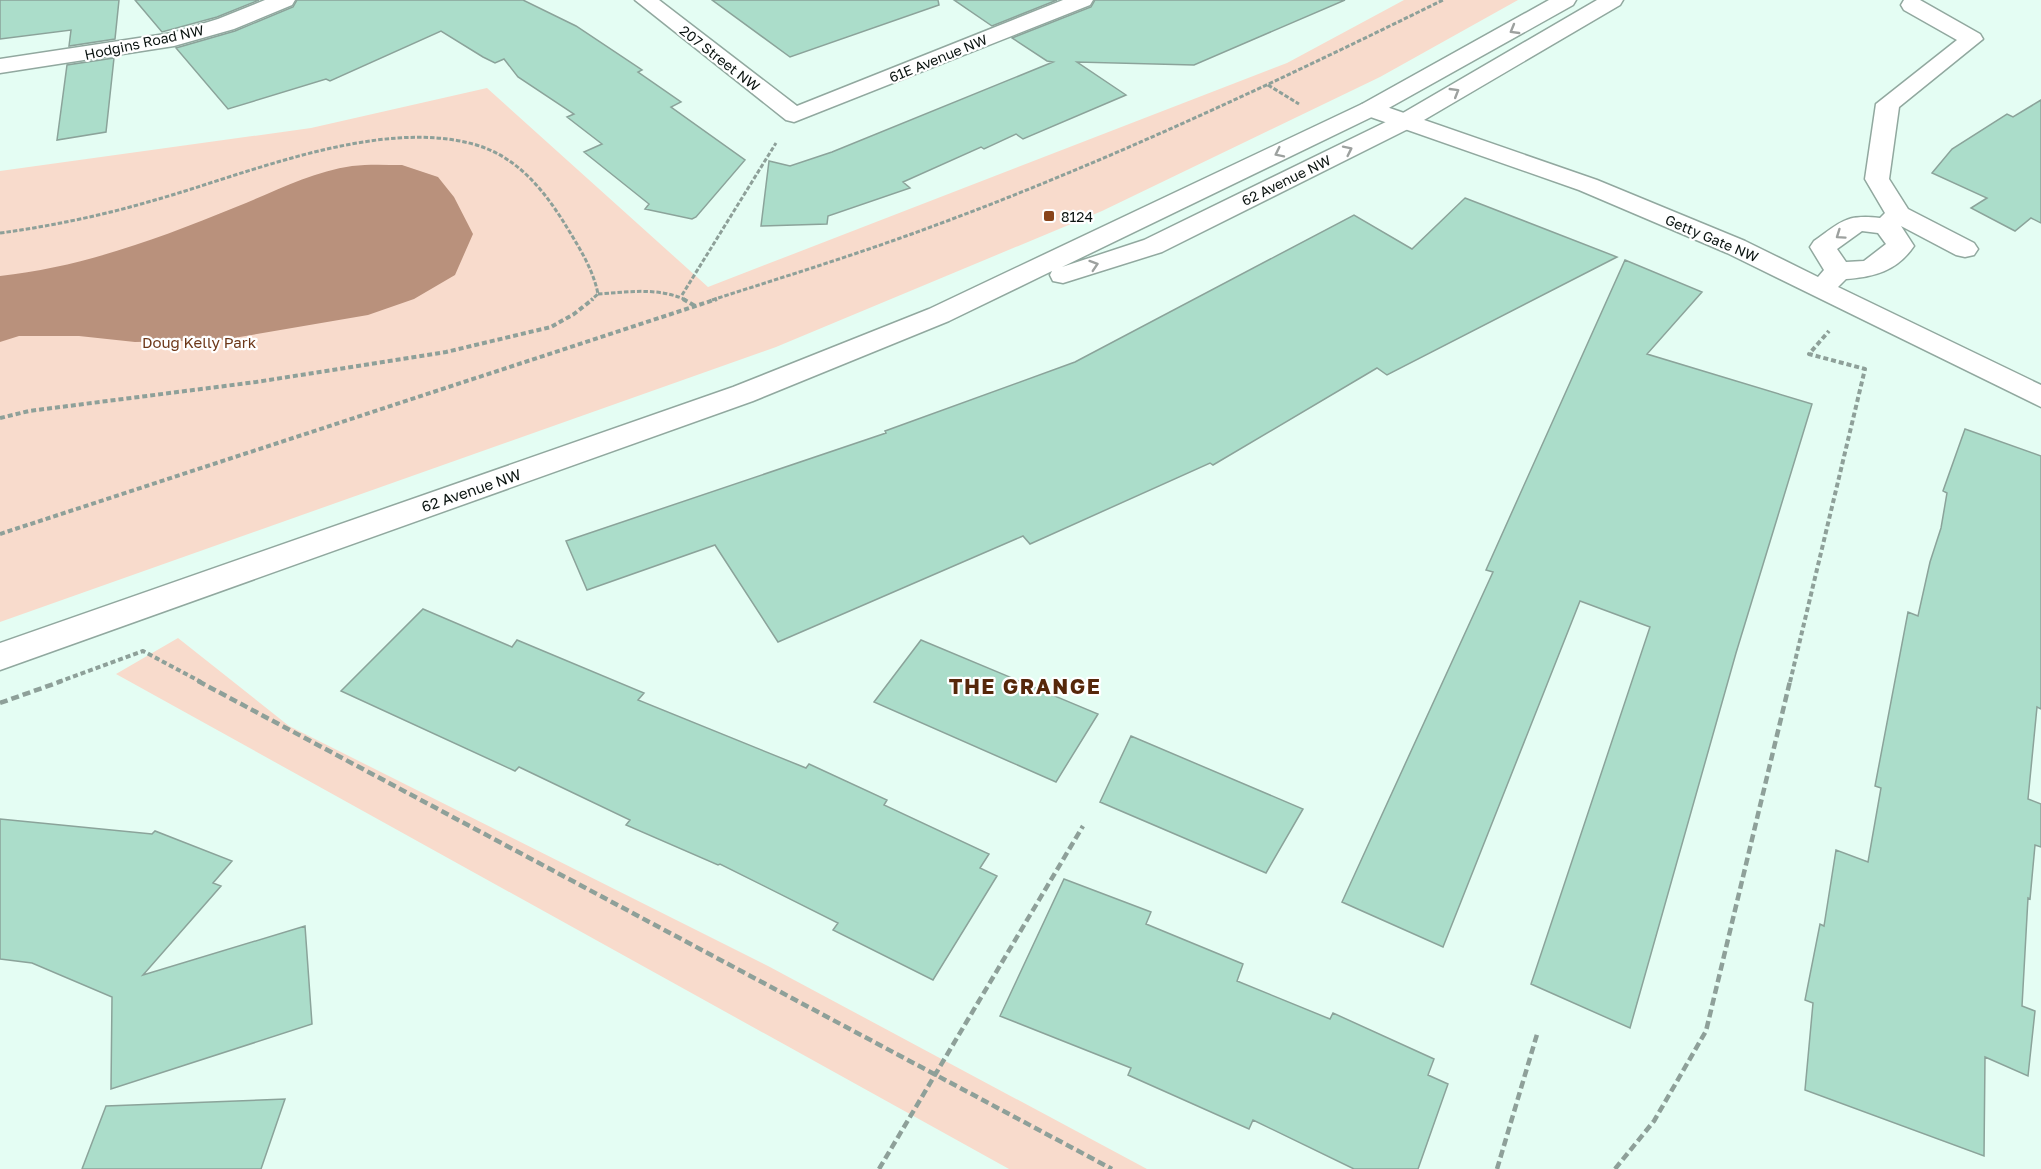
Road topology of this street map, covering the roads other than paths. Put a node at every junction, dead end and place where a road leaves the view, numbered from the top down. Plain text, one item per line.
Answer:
1 (284, 0) edge
2 (646, 0) edge
3 (1082, 0) edge
4 (1565, 0) edge
5 (1612, 0) edge
6 (1911, 5) dead end
7 (0, 66) edge
8 (1370, 109) junction
9 (794, 115) joint
10 (1404, 122) junction
11 (1893, 220) junction
12 (1965, 249) dead end
13 (1830, 279) junction
14 (939, 315) junction
15 (2041, 397) edge
16 (0, 657) edge

1 - 7 main road, Hodgins Road NW
2 - 9 main road, 207 Street NW
3 - 9 main road, 61E Avenue NW
4 -> 8 main road, 62 Avenue NW
10 -> 5 main road, 62 Avenue NW
6 - 11 main road
8 - 10 main road, Getty Gate NW
8 -> 14 main road, 62 Avenue NW
10 - 13 main road, Getty Gate NW
14 -> 10 main road, 62 Avenue NW
11 - 12 main road
11 - 13 main road
11 -> 13 main road
13 - 15 main road, Getty Gate NW
14 - 16 main road, 62 Avenue NW

